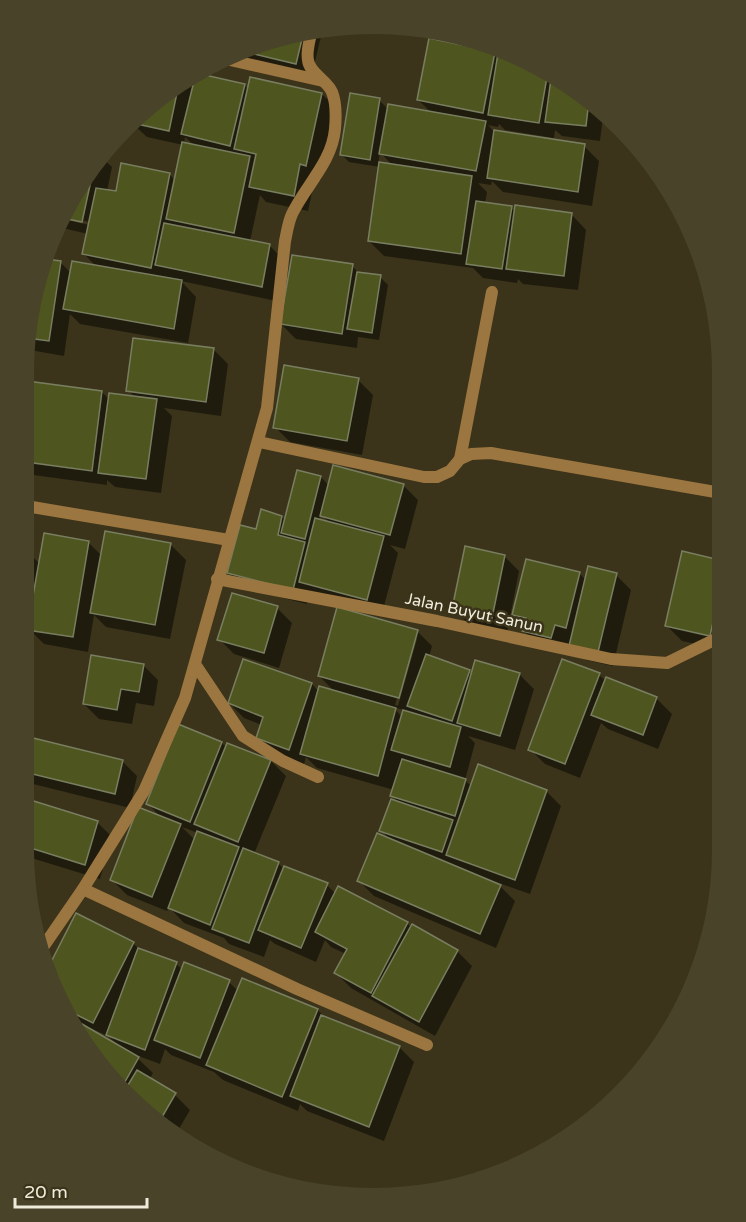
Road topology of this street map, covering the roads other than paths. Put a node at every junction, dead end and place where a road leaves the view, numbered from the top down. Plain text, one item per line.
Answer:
1 (310, 40) edge
2 (239, 62) edge
3 (323, 81) junction
4 (492, 292) dead end
5 (258, 442) junction
6 (460, 459) junction
7 (712, 491) edge
8 (34, 507) edge
9 (230, 540) junction
10 (217, 579) junction
11 (712, 641) edge
12 (195, 664) junction
13 (318, 777) dead end
14 (83, 889) junction
15 (47, 941) edge
16 (427, 1045) dead end

1 - 3 street
2 - 3 street
3 - 5 street
4 - 6 street
5 - 6 street
5 - 9 street
6 - 7 street
8 - 9 street
9 - 10 street
10 - 11 street, Jalan Buyut Sanun
10 - 12 street
12 - 13 street
12 - 14 street
14 - 15 street
14 - 16 street

